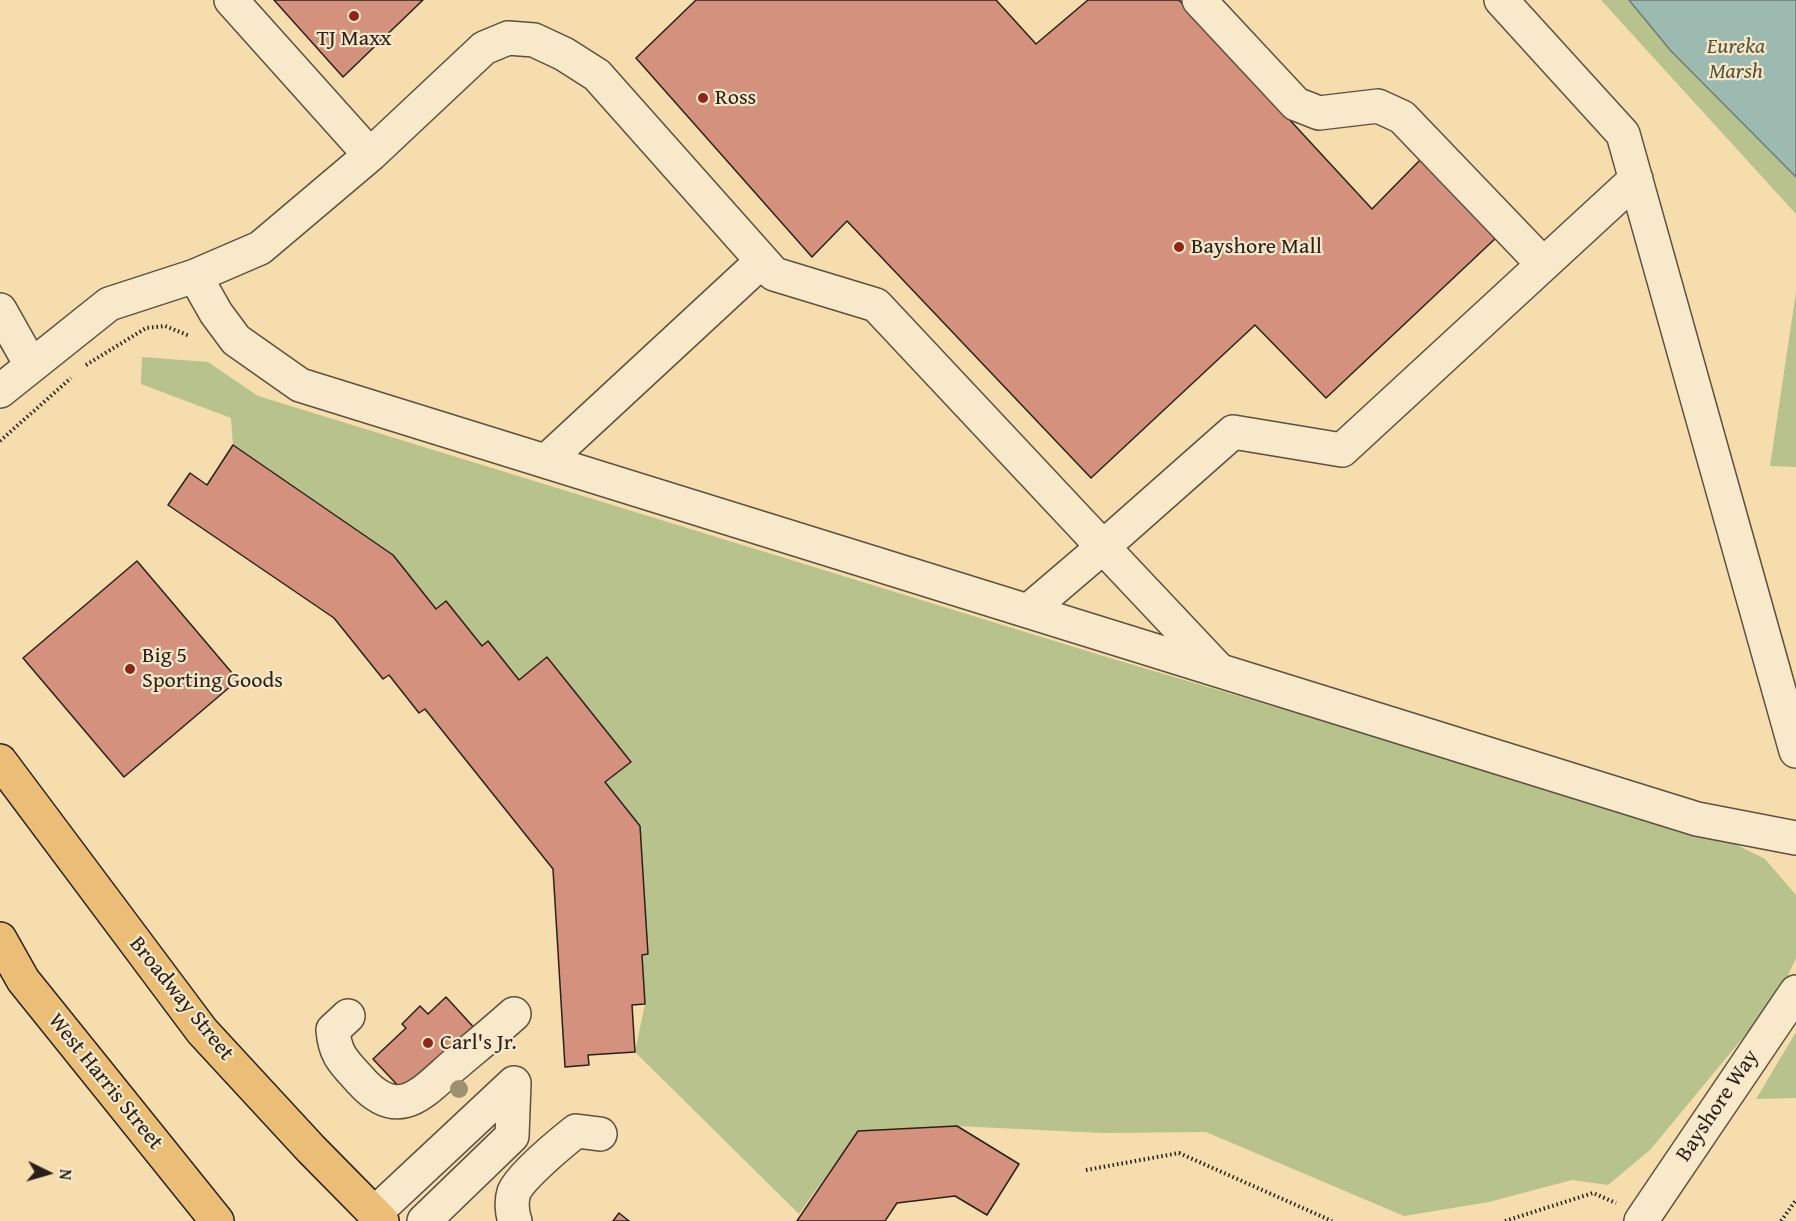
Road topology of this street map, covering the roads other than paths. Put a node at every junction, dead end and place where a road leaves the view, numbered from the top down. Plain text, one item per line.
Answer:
1 (231, 0) edge
2 (1199, 0) edge
3 (1501, 0) edge
4 (370, 154) junction
5 (1636, 179) junction
6 (762, 261) junction
7 (1543, 264) junction
8 (195, 276) junction
9 (0, 310) edge
10 (31, 365) junction
11 (0, 391) edge
12 (546, 461) junction
13 (1103, 547) junction
14 (1028, 611) junction
15 (1220, 670) junction
16 (1796, 751) edge
17 (1, 765) edge
18 (1796, 838) edge
19 (0, 939) edge
20 (1796, 992) edge
21 (514, 1014) dead end
22 (348, 1016) dead end
23 (600, 1134) dead end
24 (378, 1217) edge
25 (1643, 1218) edge
26 (217, 1221) edge
27 (424, 1221) edge
28 (515, 1221) edge

1 - 4 street
2 - 7 street
3 - 5 street
4 - 6 street
4 - 8 street
5 - 7 street
5 - 16 street
6 - 12 street
6 - 13 street
7 - 13 street
8 - 10 street
8 - 12 street
9 - 10 street
10 - 11 street
12 - 14 street
13 - 14 street
13 - 15 street
14 - 15 street
15 - 18 street
17 - 24 main road, Broadway Street
19 - 26 main road, West Harris Street
20 - 25 street, Bayshore Way
21 - 22 street
23 - 28 street
24 - 27 street

